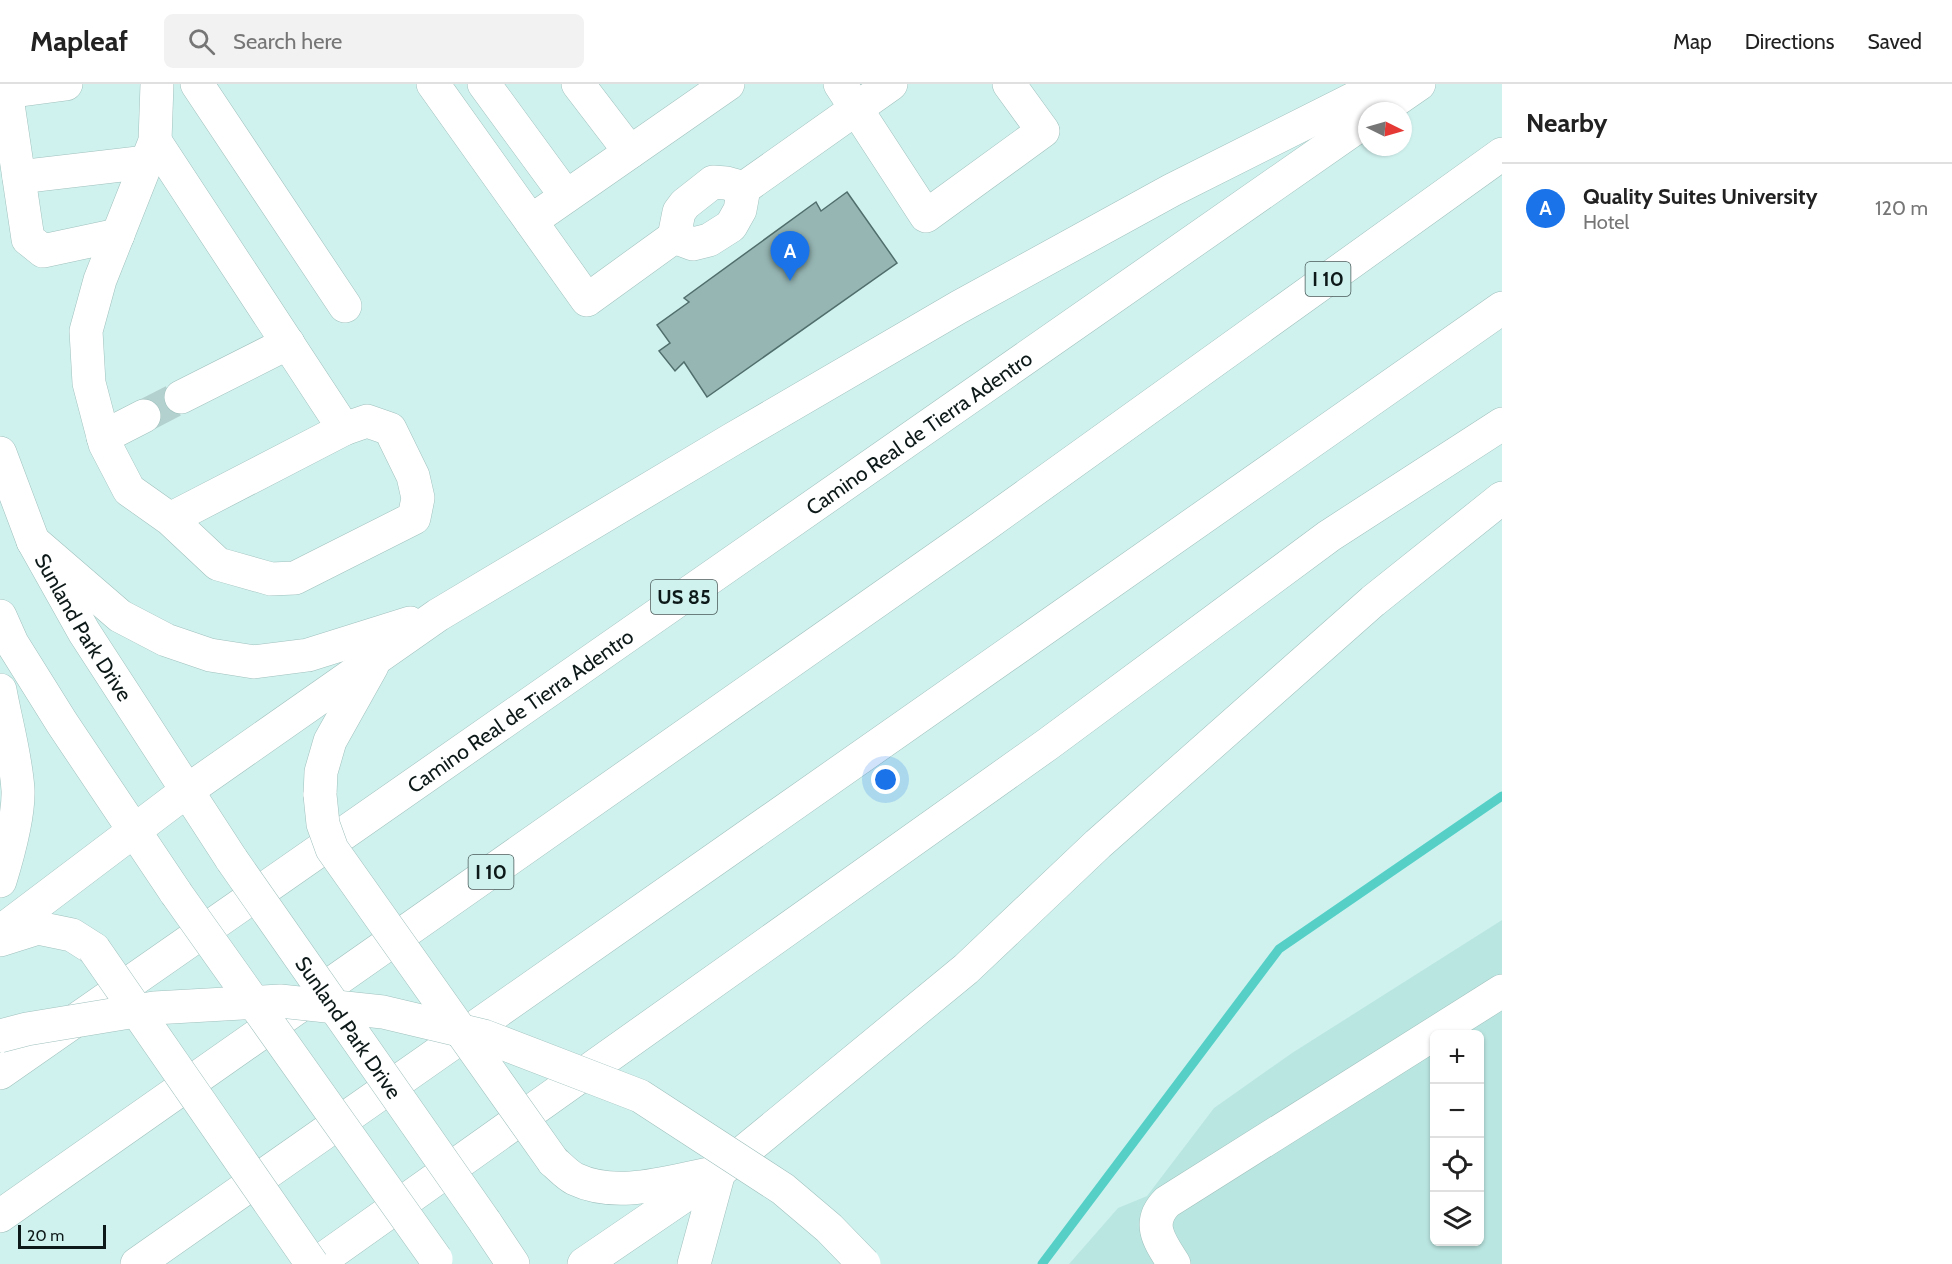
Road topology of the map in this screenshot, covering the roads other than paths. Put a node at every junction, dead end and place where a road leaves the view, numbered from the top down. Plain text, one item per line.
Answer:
1 (66, 84) edge
2 (157, 84) edge
3 (197, 84) edge
4 (433, 84) edge
5 (484, 84) edge
6 (578, 84) edge
7 (728, 84) edge
8 (891, 84) edge
9 (1009, 84) edge
10 (1383, 84) edge
11 (1419, 84) edge
12 (6, 88) edge
13 (848, 96) edge
14 (1393, 102) edge
15 (1358, 126) edge
16 (151, 152) junction
17 (630, 152) junction
18 (1502, 154) edge
19 (19, 177) junction
20 (744, 188) junction
21 (566, 196) junction
22 (531, 221) junction
23 (118, 235) junction
24 (674, 237) junction
25 (345, 306) dead end
26 (1502, 308) edge
27 (288, 343) junction
28 (181, 398) tunnel mouth
29 (144, 416) tunnel mouth
30 (1502, 424) edge
31 (344, 429) junction
32 (103, 437) junction
33 (0, 453) edge
34 (1502, 498) edge
35 (170, 519) junction
36 (33, 541) junction
37 (438, 615) junction
38 (0, 616) edge
39 (376, 659) junction
40 (0, 690) edge
41 (188, 790) junction
42 (134, 830) junction
43 (0, 881) edge
44 (0, 932) edge
45 (0, 940) edge
46 (1502, 991) edge
47 (0, 1036) edge
48 (0, 1073) edge
49 (719, 1172) junction
50 (0, 1216) edge
51 (437, 1262) edge
52 (137, 1264) edge
53 (314, 1264) edge
54 (513, 1264) edge
55 (584, 1264) edge
56 (694, 1264) edge
57 (864, 1264) edge
58 (1174, 1264) edge

1 - 12 main road
2 - 16 main road
3 - 25 main road
4 - 22 main road
5 - 21 main road
6 - 17 main road
7 - 17 main road
8 - 13 main road
9 - 13 main road
10 - 37 main road
11 - 14 main road
12 - 19 main road
13 - 20 main road
15 - 48 main road, Camino Real de Tierra Adentro / US 85
16 - 19 main road
16 - 23 main road
16 - 27 main road
17 - 21 main road
18 - 50 main road, I 10
19 - 23 main road
20 - 24 main road
20 - 24 main road
21 - 22 main road
22 - 24 main road
23 - 32 main road
26 - 52 main road
27 - 28 main road
27 - 31 main road
29 - 32 main road
30 - 53 main road
31 - 35 main road
31 - 35 main road
32 - 35 main road
33 - 36 main road, Sunland Park Drive
34 - 49 main road
36 - 37 main road
36 - 41 main road, Sunland Park Drive
37 - 39 main road
38 - 42 main road
39 - 41 main road
39 - 49 main road, bridge
40 - 43 main road
41 - 42 main road
41 - 54 main road, Sunland Park Drive, bridge
42 - 44 main road
42 - 51 main road, bridge
45 - 53 main road, bridge
46 - 58 main road
47 - 57 main road, bridge
49 - 55 main road
49 - 56 main road

